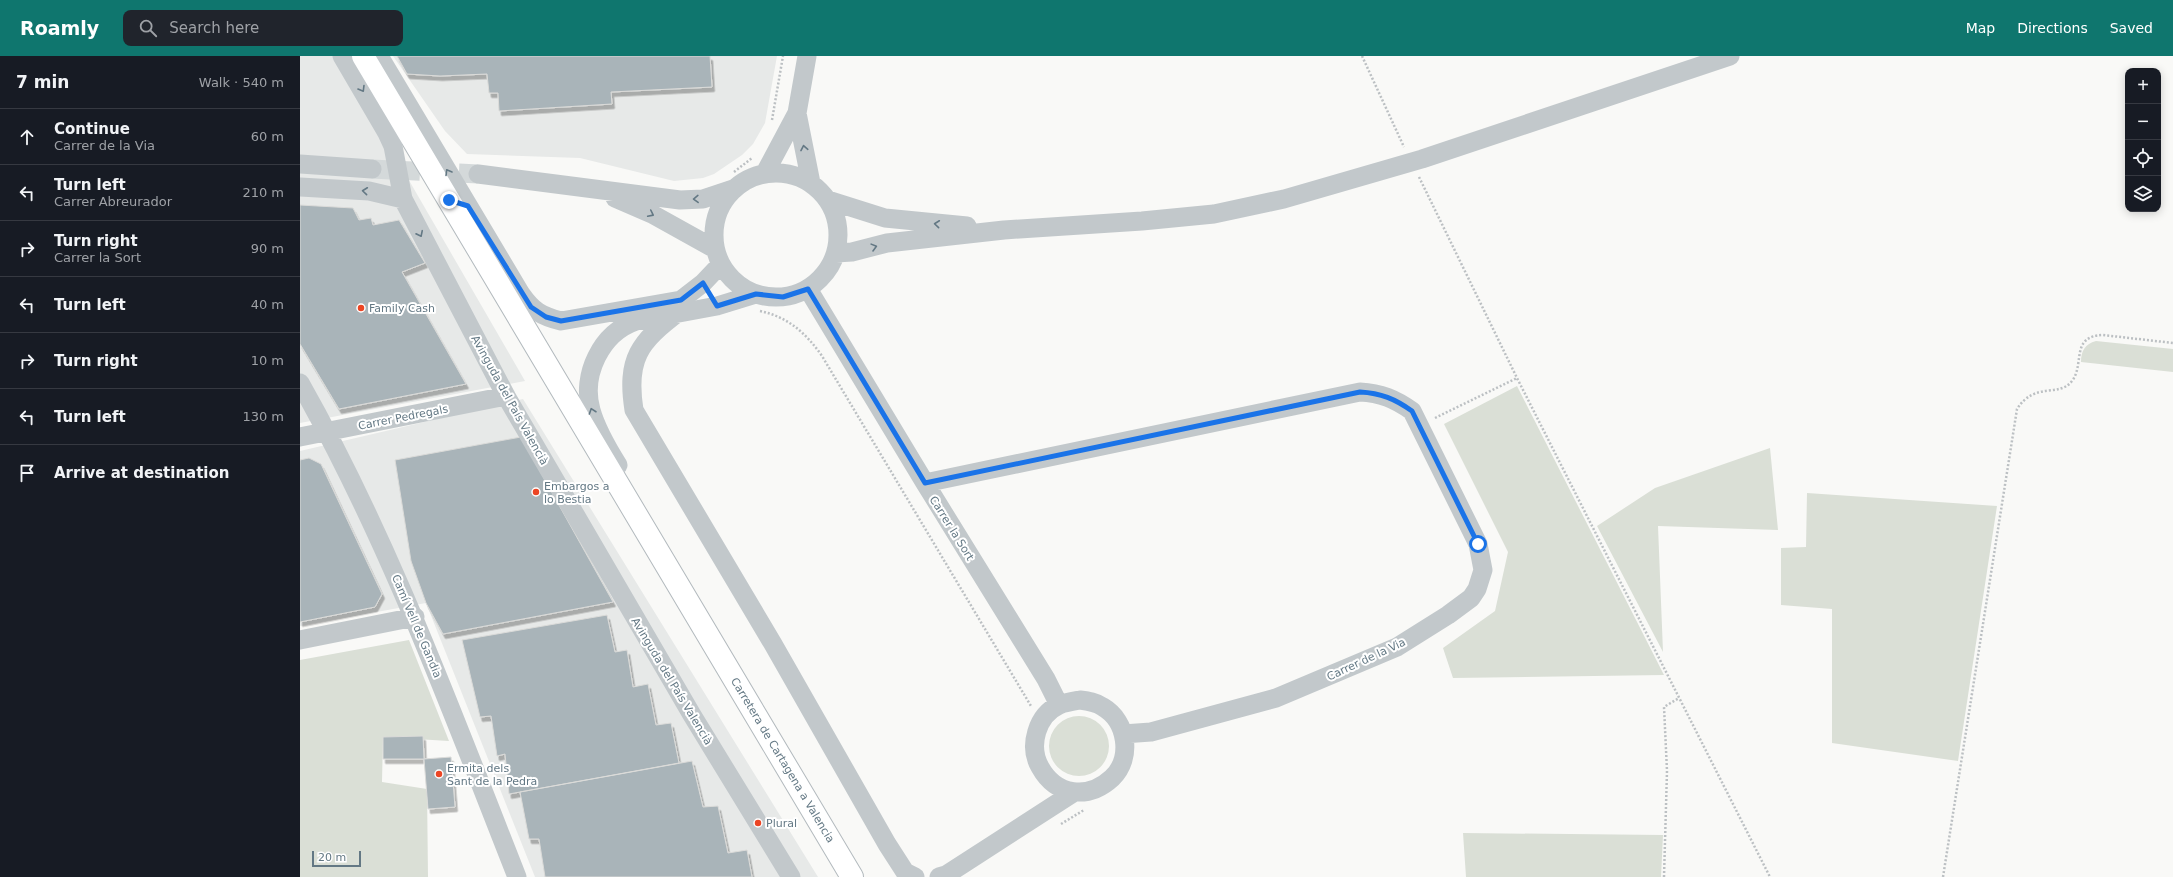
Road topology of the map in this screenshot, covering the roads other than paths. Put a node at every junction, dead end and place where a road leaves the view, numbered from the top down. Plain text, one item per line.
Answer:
1 (342, 56) edge
2 (363, 56) edge
3 (379, 56) edge
4 (807, 56) edge
5 (1730, 56) edge
6 (798, 113) junction
7 (420, 126) junction
8 (419, 150) junction
9 (300, 164) edge
10 (372, 169) tunnel mouth
11 (765, 173) junction
12 (478, 174) tunnel mouth
13 (732, 181) junction
14 (811, 183) junction
15 (300, 187) edge
16 (590, 187) junction
17 (403, 199) junction
18 (828, 200) junction
19 (458, 203) junction
20 (1004, 230) junction
21 (836, 253) junction
22 (718, 257) junction
23 (808, 289) junction
24 (756, 302) junction
25 (679, 312) junction
26 (300, 383) edge
27 (506, 396) junction
28 (328, 432) junction
29 (300, 437) edge
30 (925, 483) junction
31 (414, 617) junction
32 (300, 640) edge
33 (713, 644) junction
34 (1059, 705) junction
35 (1123, 734) junction
36 (1073, 793) junction
37 (517, 877) edge
38 (791, 877) edge
39 (852, 877) edge
40 (915, 877) edge
41 (940, 877) edge

1 -> 17 street, Avinguda del País Valencià
2 - 8 main road
3 - 7 street
4 - 6 street
5 - 20 street
6 - 11 street
14 -> 6 street
7 - 8 street
19 -> 7 street
8 - 19 main road
9 - 10 street
11 - 13 street
11 - 14 street
12 - 16 street
13 -> 16 street
13 - 22 street
14 - 18 street
17 -> 15 street
16 -> 22 street
17 -> 27 street, Avinguda del País Valencià
20 -> 18 street
18 - 21 street
19 - 22 street
19 - 33 main road
21 -> 20 street
21 - 23 street
22 - 24 street
23 - 24 street
23 - 30 street, Carrer la Sort
24 - 25 street
33 -> 25 street
25 - 40 street
26 - 28 street, Camí Vell de Gandia
27 - 28 street, Carrer Pedregals
27 - 38 street, Avinguda del País Valencià
28 - 29 street, Carrer Pedregals
28 - 31 street, Camí Vell de Gandia
30 - 34 street, Carrer la Sort
30 - 35 street, Carrer de la Via
31 - 32 street
31 - 37 street, Camí Vell de Gandia
33 - 39 main road, Carretera de Cartagena a Valencia
34 - 35 street
34 - 36 street
35 - 36 street
36 - 41 street

